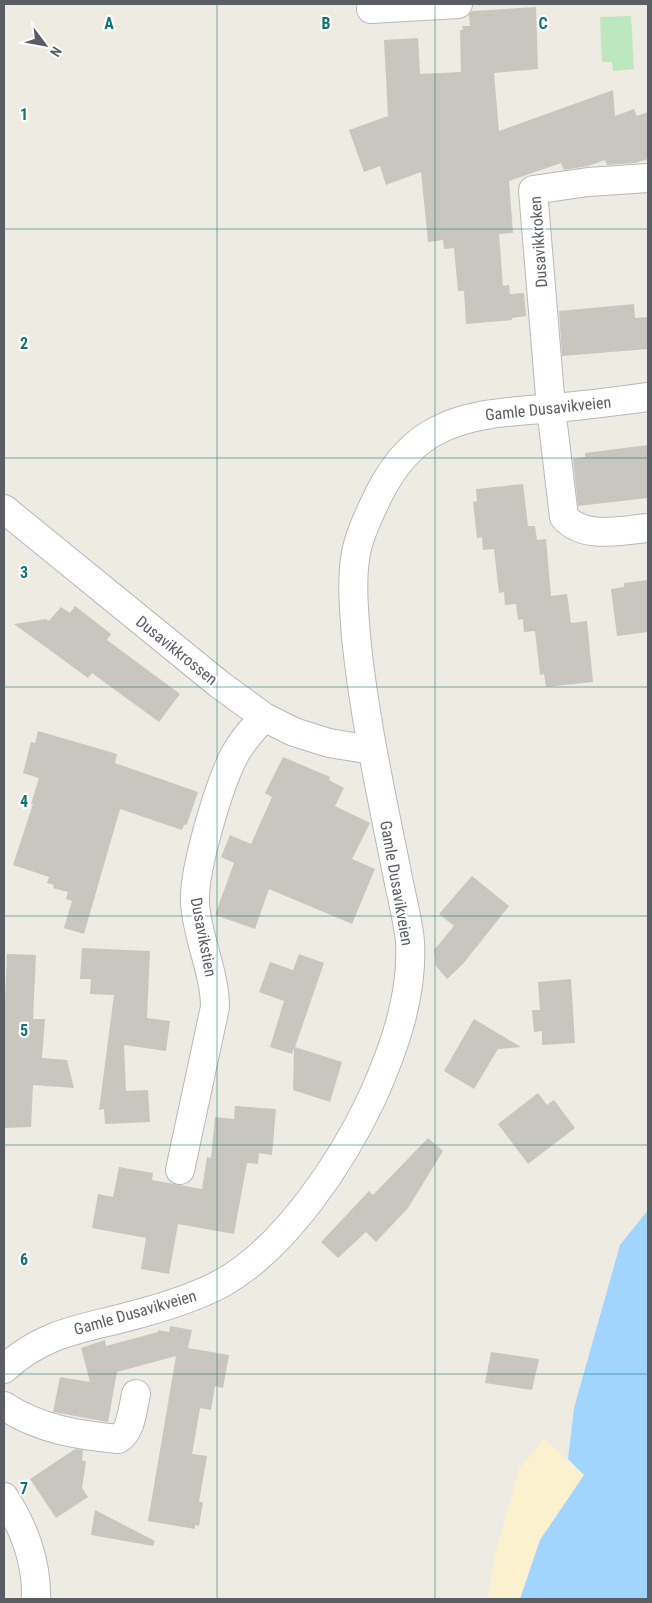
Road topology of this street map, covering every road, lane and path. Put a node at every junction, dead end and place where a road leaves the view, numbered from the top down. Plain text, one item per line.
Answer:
1 (458, 4) edge
2 (371, 9) dead end
3 (648, 178) edge
4 (648, 397) edge
5 (551, 408) junction
6 (4, 509) edge
7 (648, 528) edge
8 (264, 717) junction
9 (372, 750) junction
10 (180, 1170) dead end
11 (4, 1369) edge
12 (136, 1394) dead end
13 (4, 1406) edge
14 (4, 1497) edge
15 (36, 1599) edge

1 - 2 street
3 - 5 street, Dusavikkroken
4 - 5 street, Gamle Dusavikveien
5 - 7 street
5 - 9 street, Gamle Dusavikveien
6 - 8 street, Dusavikkrossen
8 - 9 street, Dusavikkrossen
8 - 10 street, Dusavikstien
9 - 11 street, Gamle Dusavikveien
12 - 13 street
14 - 15 street

